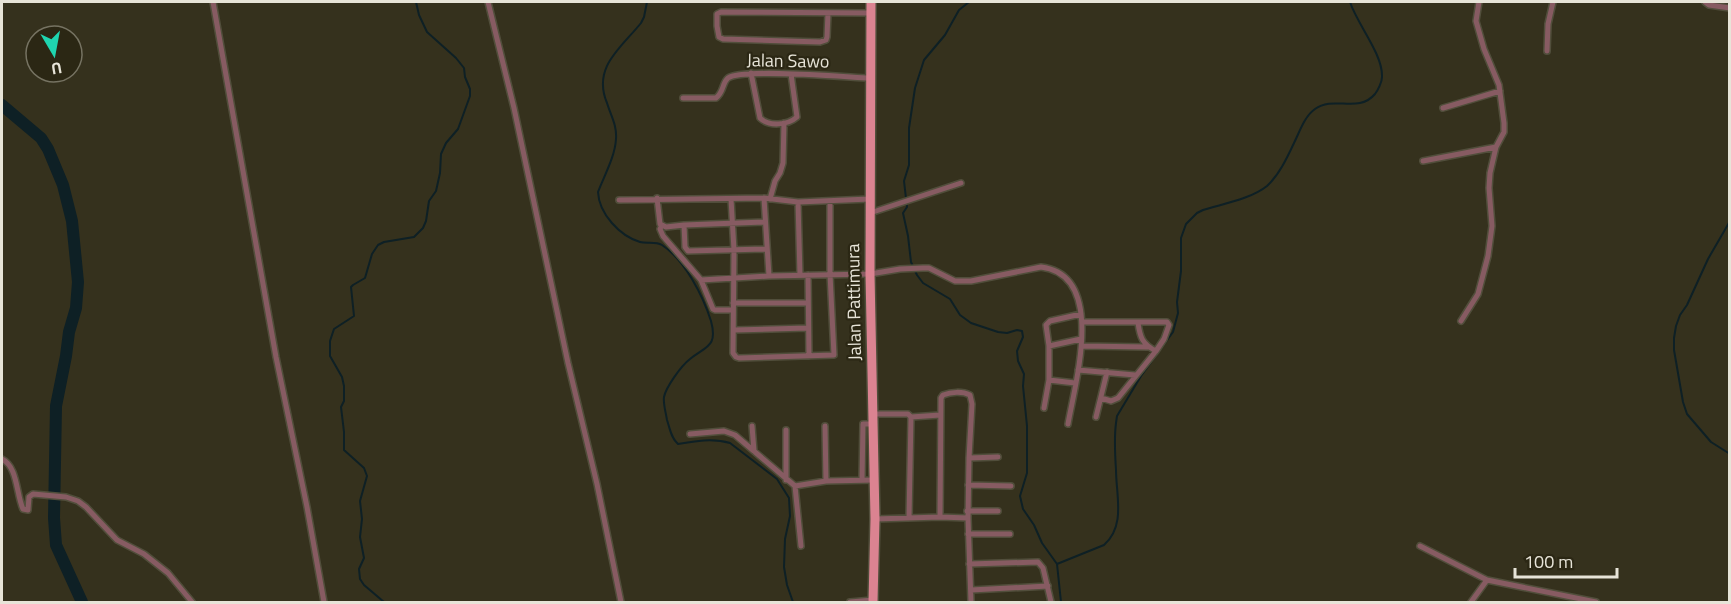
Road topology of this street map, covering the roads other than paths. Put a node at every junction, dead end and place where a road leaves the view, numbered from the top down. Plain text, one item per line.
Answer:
1 (213, 2) edge
2 (488, 2) edge
3 (871, 2) edge
4 (1479, 2) edge
5 (1553, 2) edge
6 (1705, 2) edge
7 (1730, 9) edge
8 (828, 13) junction
9 (870, 13) junction
10 (1547, 51) dead end
11 (751, 73) junction
12 (791, 75) junction
13 (869, 78) junction
14 (1500, 91) junction
15 (683, 98) dead end
16 (1443, 108) dead end
17 (784, 123) junction
18 (1496, 147) junction
19 (1423, 160) dead end
20 (960, 183) dead end
21 (657, 198) junction
22 (732, 199) junction
23 (767, 199) junction
24 (870, 199) junction
25 (619, 200) dead end
26 (830, 201) junction
27 (798, 202) junction
28 (870, 213) junction
29 (765, 222) junction
30 (733, 223) junction
31 (662, 225) junction
32 (684, 225) junction
33 (767, 249) junction
34 (734, 250) junction
35 (830, 274) junction
36 (870, 274) junction
37 (800, 275) junction
38 (808, 275) junction
39 (769, 276) junction
40 (733, 277) junction
41 (701, 280) junction
42 (734, 303) junction
43 (808, 303) junction
44 (734, 310) junction
45 (1081, 314) junction
46 (1461, 321) dead end
47 (1082, 322) junction
48 (1138, 323) junction
49 (808, 328) junction
50 (734, 330) junction
51 (1082, 339) junction
52 (1049, 346) junction
53 (1082, 346) junction
54 (1147, 347) junction
55 (1156, 351) junction
56 (808, 356) junction
57 (1078, 370) junction
58 (1107, 372) junction
59 (1135, 375) junction
60 (1049, 380) junction
61 (1075, 383) junction
62 (1101, 398) junction
63 (1044, 408) dead end
64 (940, 415) junction
65 (911, 417) junction
66 (1096, 417) dead end
67 (873, 419) junction
68 (1068, 424) dead end
69 (752, 426) dead end
70 (825, 426) dead end
71 (786, 430) dead end
72 (690, 434) dead end
73 (754, 451) junction
74 (998, 457) dead end
75 (969, 458) junction
76 (2, 459) edge
77 (786, 480) junction
78 (862, 480) junction
79 (875, 480) junction
80 (826, 481) junction
81 (968, 485) junction
82 (795, 486) junction
83 (1011, 486) dead end
84 (967, 511) junction
85 (998, 511) dead end
86 (940, 517) junction
87 (909, 518) junction
88 (968, 518) junction
89 (875, 519) junction
90 (968, 534) junction
91 (1010, 534) dead end
92 (801, 546) dead end
93 (1420, 546) dead end
94 (969, 564) junction
95 (1487, 580) junction
96 (1048, 586) junction
97 (971, 590) junction
98 (1567, 599) edge
99 (873, 601) edge
100 (192, 603) edge
101 (324, 603) edge
102 (621, 603) edge
103 (850, 603) edge
104 (971, 603) edge
105 (1051, 603) edge
106 (1471, 603) edge
107 (1596, 603) edge

1 - 101 street
2 - 102 street
3 - 9 main road, Jalan Pattimura
4 - 14 street
5 - 10 street
6 - 7 street
8 - 8 street
8 - 9 street
9 - 13 main road, Jalan Pattimura
11 - 12 street, Jalan Sawo
11 - 15 street, Jalan Sawo
11 - 17 street
12 - 13 street, Jalan Sawo
12 - 17 street
13 - 24 main road, Jalan Pattimura
14 - 16 street
14 - 18 street
17 - 23 street
18 - 19 street
18 - 46 street
20 - 28 street
21 - 22 street
21 - 25 street
21 - 31 street
22 - 23 street
22 - 30 street
23 - 27 street
23 - 29 street
24 - 26 street
24 - 28 main road, Jalan Pattimura
26 - 27 street
26 - 35 street
27 - 37 street
28 - 36 main road, Jalan Pattimura
29 - 30 street
29 - 33 street
30 - 32 street
30 - 34 street
31 - 32 street
31 - 41 street
32 - 34 street
33 - 34 street
33 - 39 street
34 - 40 street
35 - 36 street
35 - 38 street
35 - 56 street
36 - 45 street
36 - 67 main road, Jalan Pattimura
37 - 38 street
37 - 39 street
38 - 43 street
39 - 40 street
40 - 41 street
40 - 42 street
41 - 44 street
42 - 43 street
42 - 44 street
43 - 49 street
44 - 50 street
45 - 47 street
45 - 52 street
47 - 48 street
47 - 51 street
48 - 54 street
48 - 55 street
49 - 50 street
49 - 56 street
50 - 56 street
51 - 52 street
51 - 53 street
52 - 60 street
53 - 54 street
53 - 57 street
54 - 55 street
55 - 59 street
57 - 58 street
57 - 61 street
58 - 59 street
58 - 62 street
59 - 62 street
60 - 61 street
60 - 63 street
61 - 68 street
62 - 66 street
64 - 65 street
64 - 75 street
64 - 86 street
65 - 67 street
65 - 87 street
67 - 78 street
67 - 79 main road, Jalan Pattimura
69 - 73 street
70 - 80 street
71 - 77 street
72 - 73 street
73 - 77 street
74 - 75 street
75 - 81 street
76 - 100 street
77 - 82 street
78 - 79 street
78 - 80 street
79 - 89 main road, Jalan Pattimura
80 - 82 street
81 - 83 street
81 - 84 street
82 - 92 street
84 - 85 street
84 - 88 street
86 - 87 street
86 - 88 street
87 - 89 street
88 - 90 street
89 - 99 main road, Jalan Pattimura
90 - 91 street
90 - 94 street
93 - 95 street
94 - 96 street
94 - 97 street
95 - 98 street
95 - 106 street
96 - 97 street
96 - 105 street
97 - 104 street
98 - 107 street
99 - 103 street

